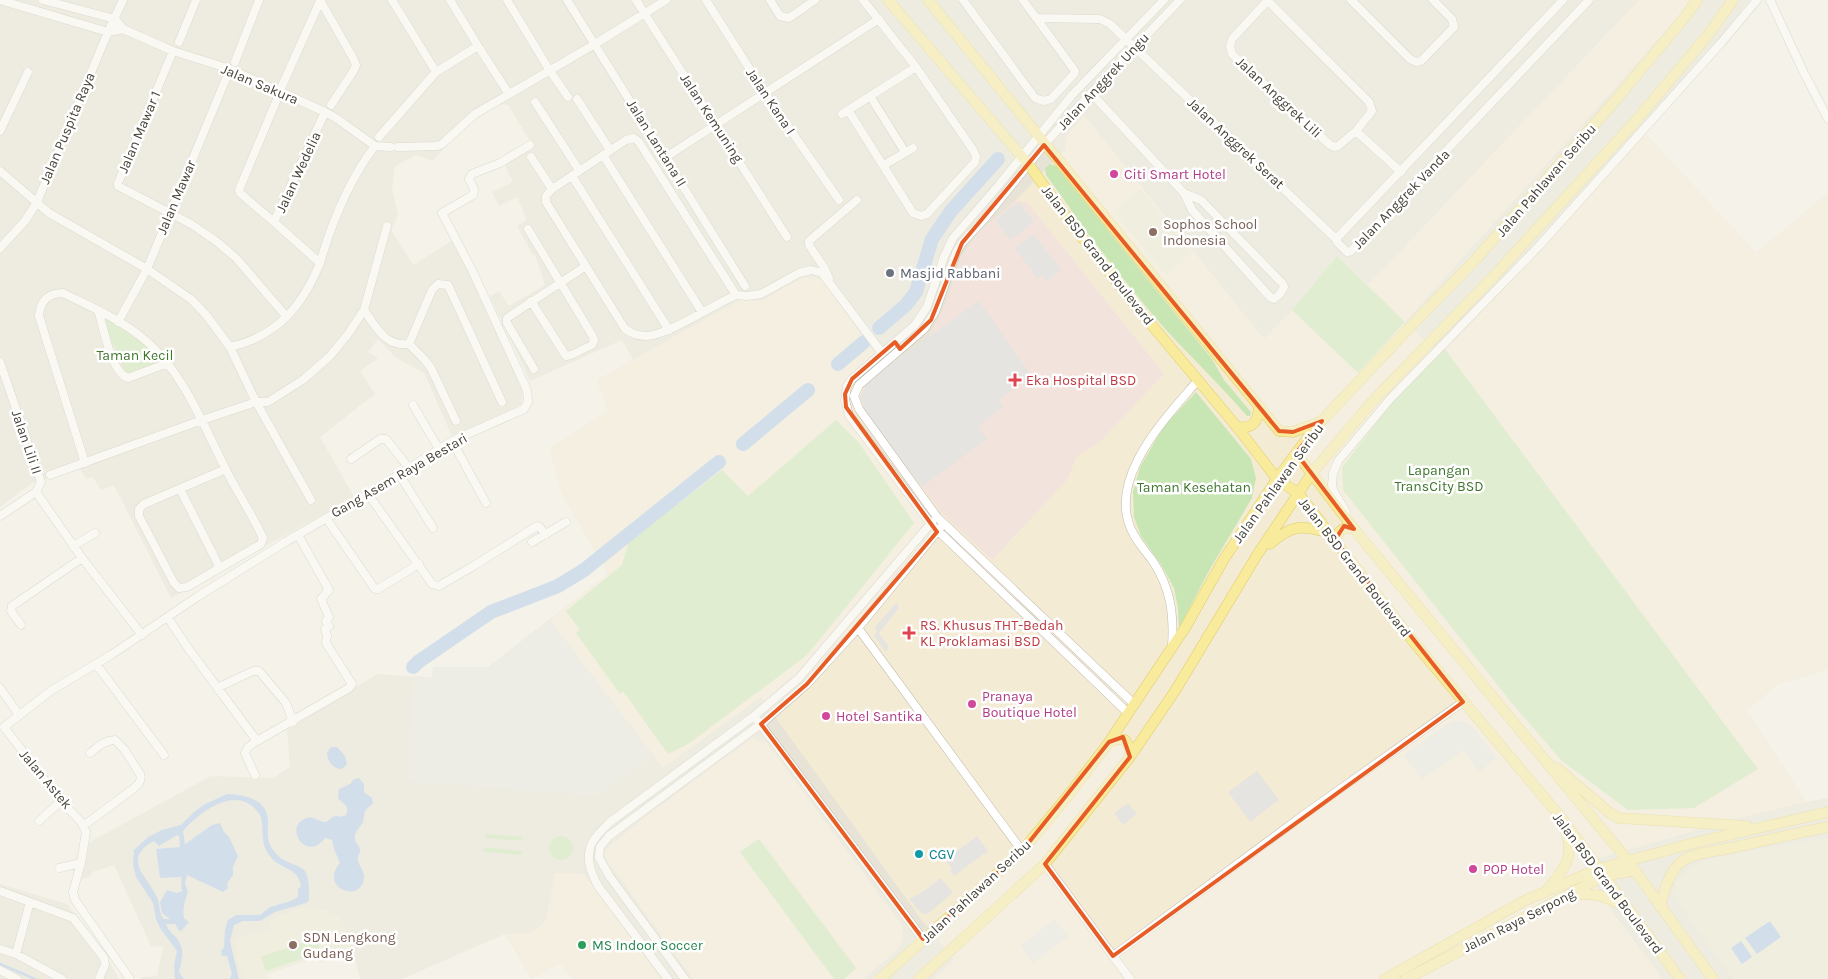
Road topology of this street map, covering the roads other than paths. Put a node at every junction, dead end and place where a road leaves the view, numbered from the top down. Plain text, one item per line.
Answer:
1 (0, 0) edge
2 (43, 0) edge
3 (124, 0) edge
4 (196, 0) edge
5 (259, 0) edge
6 (320, 0) edge
7 (392, 0) edge
8 (450, 0) edge
9 (507, 0) edge
10 (567, 0) edge
11 (636, 0) edge
12 (666, 0) edge
13 (706, 0) edge
14 (770, 0) edge
15 (815, 0) edge
16 (863, 0) edge
17 (888, 0) edge
18 (928, 0) edge
19 (963, 0) edge
20 (1023, 0) edge
21 (1164, 0) edge
22 (1180, 0) edge
23 (1268, 0) edge
24 (1351, 0) edge
25 (1433, 0) edge
26 (1563, 0) edge
27 (1590, 0) edge
28 (1697, 0) edge
29 (1733, 0) edge
30 (1756, 0) edge
31 (1770, 0) edge
32 (644, 14) junction
33 (1037, 18) junction
34 (115, 19) junction
35 (879, 19) junction
36 (122, 29) junction
37 (108, 32) junction
38 (1126, 39) junction
39 (179, 42) dead end
40 (595, 44) junction
41 (478, 46) junction
42 (1135, 48) junction
43 (173, 51) junction
44 (235, 62) dead end
45 (916, 67) junction
46 (230, 69) junction
47 (550, 71) junction
48 (28, 72) dead end
49 (436, 72) junction
50 (281, 89) junction
51 (765, 93) junction
52 (1091, 93) junction
53 (509, 94) junction
54 (870, 96) junction
55 (568, 97) dead end
56 (577, 99) dead end
57 (535, 102) dead end
58 (331, 105) dead end
59 (325, 112) junction
60 (1828, 119) edge
61 (716, 124) junction
62 (0, 131) edge
63 (1356, 131) junction
64 (1037, 136) junction
65 (379, 137) dead end
66 (1044, 144) junction
67 (530, 145) dead end
68 (374, 146) junction
69 (913, 148) dead end
70 (905, 152) junction
71 (606, 153) junction
72 (666, 156) junction
73 (1022, 156) junction
74 (531, 157) dead end
75 (884, 165) junction
76 (1029, 165) junction
77 (0, 170) edge
78 (579, 170) junction
79 (1401, 172) junction
80 (572, 176) junction
81 (552, 189) junction
82 (1184, 193) junction
83 (839, 200) dead end
84 (857, 200) dead end
85 (37, 202) junction
86 (169, 213) junction
87 (274, 222) junction
88 (387, 226) dead end
89 (528, 229) dead end
90 (787, 237) dead end
91 (1337, 240) junction
92 (0, 248) edge
93 (320, 263) junction
94 (586, 266) junction
95 (146, 269) junction
96 (560, 282) junction
97 (832, 285) junction
98 (745, 286) dead end
99 (736, 295) junction
100 (531, 301) junction
101 (98, 310) junction
102 (364, 310) junction
103 (702, 312) junction
104 (286, 316) junction
105 (118, 322) junction
106 (668, 330) junction
107 (409, 344) junction
108 (898, 346) junction
109 (230, 347) junction
110 (882, 353) junction
111 (0, 362) edge
112 (168, 363) junction
113 (534, 368) dead end
114 (1198, 380) junction
115 (256, 402) junction
116 (502, 402) dead end
117 (413, 405) dead end
118 (1259, 407) junction
119 (202, 420) junction
120 (456, 421) dead end
121 (1322, 421) junction
122 (1237, 427) junction
123 (452, 441) junction
124 (439, 449) junction
125 (1296, 453) junction
126 (351, 460) dead end
127 (85, 463) junction
128 (409, 468) junction
129 (226, 469) junction
130 (1312, 473) junction
131 (399, 474) junction
132 (50, 475) dead end
133 (1277, 479) junction
134 (180, 489) junction
135 (36, 492) junction
136 (368, 494) junction
137 (1299, 494) junction
138 (311, 500) dead end
139 (486, 503) dead end
140 (0, 516) edge
141 (937, 517) junction
142 (326, 518) junction
143 (566, 522) dead end
144 (931, 524) junction
145 (944, 524) junction
146 (432, 528) dead end
147 (938, 531) junction
148 (1356, 531) junction
149 (95, 533) dead end
150 (298, 535) junction
151 (546, 535) junction
152 (1333, 536) junction
153 (532, 542) dead end
154 (73, 546) junction
155 (1257, 555) junction
156 (82, 558) junction
157 (419, 564) junction
158 (220, 568) junction
159 (168, 618) junction
160 (1046, 620) junction
161 (20, 625) dead end
162 (1039, 627) junction
163 (858, 628) junction
164 (142, 635) junction
165 (1172, 648) junction
166 (96, 664) junction
167 (219, 687) junction
168 (0, 688) edge
169 (1463, 702) junction
170 (1134, 704) junction
171 (1128, 713) junction
172 (19, 715) junction
173 (754, 716) junction
174 (292, 722) junction
175 (761, 724) junction
176 (2, 729) edge
177 (257, 741) junction
178 (1109, 742) junction
179 (1535, 750) junction
180 (90, 753) dead end
181 (164, 755) dead end
182 (1130, 757) junction
183 (255, 776) dead end
184 (62, 801) junction
185 (1828, 812) edge
186 (1563, 820) junction
187 (39, 821) dead end
188 (83, 826) junction
189 (1760, 826) junction
190 (1828, 827) edge
191 (1022, 851) junction
192 (598, 857) junction
193 (588, 861) junction
194 (82, 863) junction
195 (1045, 864) junction
196 (1632, 866) junction
197 (59, 868) dead end
198 (1601, 873) junction
199 (1546, 891) junction
200 (0, 892) edge
201 (1566, 896) junction
202 (30, 902) junction
203 (1660, 907) junction
204 (1628, 908) junction
205 (923, 940) junction
206 (0, 949) edge
207 (16, 954) junction
208 (1113, 956) junction
209 (0, 970) edge
210 (16, 979) edge
211 (62, 979) edge
212 (99, 979) edge
213 (130, 979) edge
214 (668, 979) edge
215 (686, 979) edge
216 (880, 979) edge
217 (919, 979) edge
218 (1130, 979) edge
219 (1385, 979) edge
220 (1406, 979) edge
221 (1680, 979) edge
222 (1713, 979) edge

1 - 37 street
2 - 34 street
3 - 34 street, Jalan Puspita Raya
4 - 39 street
5 - 44 street
6 - 50 street
6 - 58 street
7 - 49 street
8 - 41 street
9 - 47 street
10 - 40 street, Jalan Lantana II
11 - 32 street, Jalan Kemuning
12 - 32 street
13 - 51 street, Jalan Kana I
14 - 15 street
16 - 35 street
17 - 73 main road, Jalan BSD Grand Boulevard
18 - 64 main road, Jalan BSD Grand Boulevard
19 - 33 street
20 - 33 street
21 - 38 street, Jalan Anggrek Ungu
22 - 42 street, Jalan Anggrek Ungu
23 - 63 street
23 - 63 street, Jalan Anggrek Lili
24 - 25 street
26 - 79 street, Jalan Anggrek Vanda
27 - 91 street, Jalan Anggrek Vanda
28 - 121 main road, Jalan Pahlawan Seribu
29 - 130 main road, Jalan Pahlawan Seribu
30 - 148 street
31 - 60 street
32 - 40 street
32 - 61 street, Jalan Kemuning
33 - 38 street, Jalan Anggrek Serat
34 - 36 street
34 - 37 street, Jalan Puspita Raya
35 - 45 street
35 - 51 street
36 - 37 street
36 - 43 street, Jalan Sakura
37 - 85 street, Jalan Puspita Raya
38 - 42 street, Jalan Anggrek Serat
38 - 64 street, Jalan Anggrek Ungu
40 - 47 street
40 - 72 street, Jalan Lantana II
41 - 49 street
41 - 53 street
42 - 52 street, Jalan Anggrek Ungu
42 - 91 street, Jalan Anggrek Serat
43 - 46 street, Jalan Sakura
43 - 86 street, Jalan Mawar 1
45 - 54 street
45 - 75 street
46 - 50 street, Jalan Sakura
46 - 86 street, Jalan Mawar
47 - 53 street
47 - 55 street
48 - 62 street
49 - 65 street
50 - 59 street, Jalan Sakura
50 - 87 street
51 - 61 street
51 - 83 street, Jalan Kana I
52 - 66 street, Jalan Anggrek Ungu
52 - 82 street
53 - 68 street
54 - 70 street
54 - 75 street
56 - 71 street
57 - 78 street
59 - 68 street, Jalan Sakura
59 - 87 street, Jalan Wedelia
61 - 72 street
61 - 90 street, Jalan Kemuning
63 - 79 street
64 - 66 main road, Jalan BSD Grand Boulevard
64 - 73 street, Jalan Anggrek Ungu
66 - 76 street, Jalan Anggrek Ungu
66 - 118 main road, Jalan BSD Grand Boulevard
67 - 123 street, Gang Asem Raya Bestari
68 - 93 street
69 - 70 street
70 - 75 street
71 - 78 street
71 - 99 street
71 - 103 street
72 - 98 street, Jalan Lantana II
73 - 76 main road, Jalan BSD Grand Boulevard
73 - 108 street, Jalan Anggrek Ungu
74 - 81 street
76 - 108 street, Jalan Anggrek Ungu
76 - 114 main road, Jalan BSD Grand Boulevard
77 - 85 street
78 - 80 street
79 - 91 street, Jalan Anggrek Vanda
80 - 81 street
80 - 106 street
81 - 94 street
82 - 82 street
84 - 97 street
85 - 92 street, Jalan Puspita Raya
85 - 95 street
86 - 95 street, Jalan Mawar
86 - 104 street
87 - 93 street, Jalan Wedelia
88 - 102 street
89 - 96 street
93 - 104 street
94 - 96 street
94 - 106 street
95 - 105 street, Jalan Mawar
95 - 109 street
96 - 100 street
96 - 100 street
97 - 99 street
97 - 110 street
99 - 103 street
100 - 113 street
101 - 105 street
101 - 112 street
101 - 127 street
102 - 107 street
102 - 115 street
103 - 106 street
104 - 109 street
105 - 112 street
107 - 116 street
107 - 120 street
108 - 110 street
108 - 141 street
109 - 115 street
110 - 144 street
111 - 135 street, Jalan Lili II
112 - 119 street
114 - 122 main road, Jalan BSD Grand Boulevard
114 - 165 street
115 - 119 street
115 - 138 street
117 - 124 street
118 - 121 main road, Jalan BSD Grand Boulevard
118 - 122 main road
119 - 127 street
119 - 129 street
121 - 125 main road, Jalan Pahlawan Seribu
122 - 133 main road, Jalan BSD Grand Boulevard
123 - 124 street, Gang Asem Raya Bestari
123 - 139 street
124 - 128 street, Gang Asem Raya Bestari
125 - 130 main road, Jalan BSD Grand Boulevard
125 - 133 main road, Jalan Pahlawan Seribu
126 - 128 street
127 - 132 street
128 - 131 street, Gang Asem Raya Bestari
129 - 134 street
129 - 158 street
130 - 137 main road, Jalan Pahlawan Seribu
130 - 148 main road, Jalan BSD Grand Boulevard
131 - 136 street, Gang Asem Raya Bestari
131 - 146 street
133 - 137 main road, Jalan BSD Grand Boulevard
133 - 165 main road, Jalan Pahlawan Seribu
134 - 158 street
134 - 158 street
135 - 140 street
135 - 154 street
136 - 142 street, Gang Asem Raya Bestari
136 - 157 street
137 - 152 main road, Jalan BSD Grand Boulevard
137 - 155 main road, Jalan Pahlawan Seribu
141 - 144 street
141 - 145 street
142 - 150 street, Gang Asem Raya Bestari
142 - 157 street
143 - 151 street
144 - 147 street
144 - 173 street
145 - 147 street
145 - 160 street
147 - 162 street
147 - 163 street
148 - 152 main road
148 - 179 main road, Jalan BSD Grand Boulevard
149 - 154 street
150 - 159 street, Gang Asem Raya Bestari
150 - 174 street
151 - 153 street
151 - 157 street
152 - 155 main road
152 - 169 main road, Jalan BSD Grand Boulevard
154 - 156 street
155 - 182 main road, Jalan Pahlawan Seribu
156 - 161 street
156 - 164 street
159 - 164 street, Gang Asem Raya Bestari
159 - 167 street
160 - 162 street
160 - 170 street
162 - 171 street
163 - 175 street
163 - 191 street
164 - 166 street, Jalan Astek
165 - 170 main road, Jalan Pahlawan Seribu
166 - 172 street, Jalan Astek
166 - 181 street
167 - 174 street
167 - 177 street
168 - 172 street
169 - 186 main road, Jalan BSD Grand Boulevard
169 - 208 street
170 - 171 main road, Jalan Pahlawan Seribu
171 - 178 main road, Jalan Pahlawan Seribu
172 - 176 street, Jalan Astek
173 - 175 street
173 - 193 street
174 - 177 street
175 - 192 street
175 - 205 street
176 - 184 street, Jalan Astek
177 - 183 street
178 - 182 main road
178 - 191 main road, Jalan Pahlawan Seribu
179 - 189 main road
179 - 196 main road, Jalan BSD Grand Boulevard
180 - 188 street
182 - 195 main road, Jalan Pahlawan Seribu
184 - 187 street
184 - 188 street, Jalan Astek
185 - 189 main road, Jalan Raya Serpong
186 - 198 main road, Jalan BSD Grand Boulevard
186 - 199 main road
188 - 194 street
189 - 196 main road, Jalan Raya Serpong
190 - 203 main road
191 - 205 main road, Jalan Pahlawan Seribu
192 - 193 street
192 - 215 street
193 - 214 street
194 - 197 street
194 - 213 street
195 - 208 street
195 - 217 main road, Jalan Pahlawan Seribu
196 - 198 main road, Jalan Raya Serpong
196 - 203 main road, Jalan BSD Grand Boulevard
198 - 199 main road, Jalan Raya Serpong
198 - 201 main road, Jalan Raya Serpong
198 - 204 main road, Jalan BSD Grand Boulevard
199 - 219 main road, Jalan Raya Serpong
200 - 202 street
201 - 204 main road
201 - 220 main road, Jalan Raya Serpong
202 - 207 street
202 - 212 street
203 - 222 main road, Jalan BSD Grand Boulevard
204 - 221 main road, Jalan BSD Grand Boulevard
205 - 216 main road, Jalan Pahlawan Seribu
206 - 207 street
207 - 211 street
208 - 218 street
209 - 210 street

